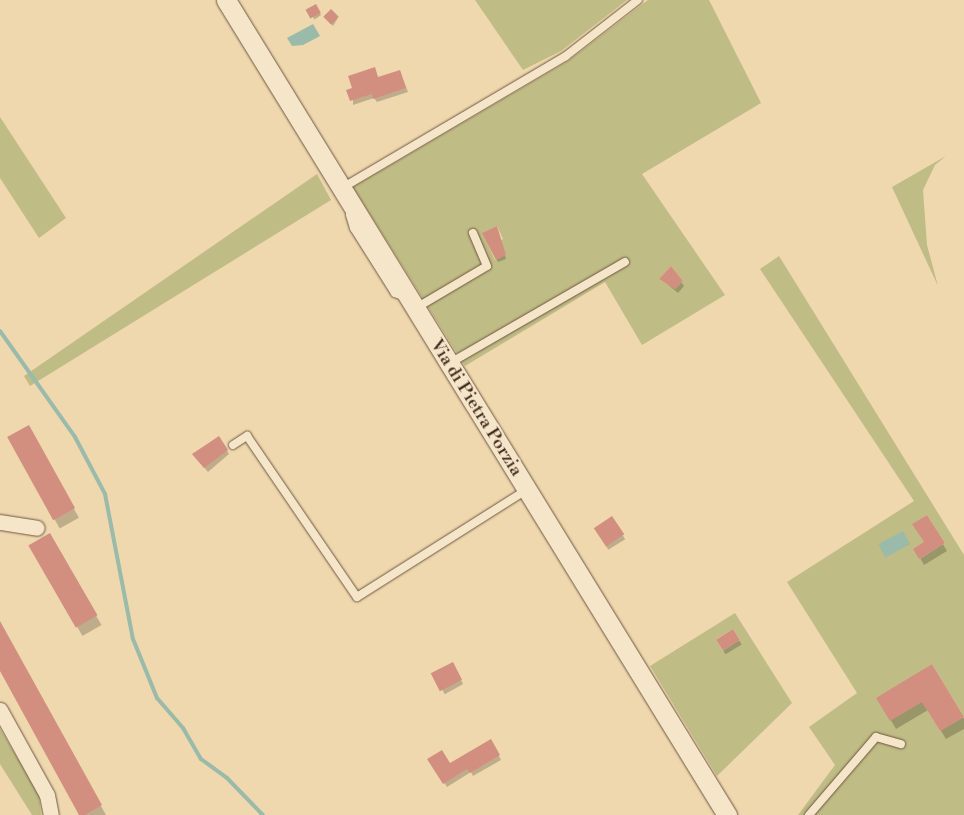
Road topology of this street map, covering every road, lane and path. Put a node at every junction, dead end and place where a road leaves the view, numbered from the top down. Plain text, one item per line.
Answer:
1 (226, 0) edge
2 (638, 0) edge
3 (343, 193) junction
4 (473, 232) dead end
5 (624, 262) dead end
6 (411, 304) junction
7 (449, 365) junction
8 (233, 446) dead end
9 (526, 490) junction
10 (0, 522) edge
11 (37, 528) dead end
12 (0, 710) edge
13 (901, 744) dead end
14 (50, 815) edge
15 (727, 815) edge
16 (810, 815) edge

1 - 3 street, Via di Pietra Porzia
2 - 3 lane
3 - 6 street, Via di Pietra Porzia
4 - 6 lane
5 - 7 lane
6 - 7 street, Via di Pietra Porzia
7 - 9 street, Via di Pietra Porzia
8 - 9 lane
9 - 15 street, Via di Pietra Porzia
10 - 11 street
12 - 14 street
13 - 16 lane

